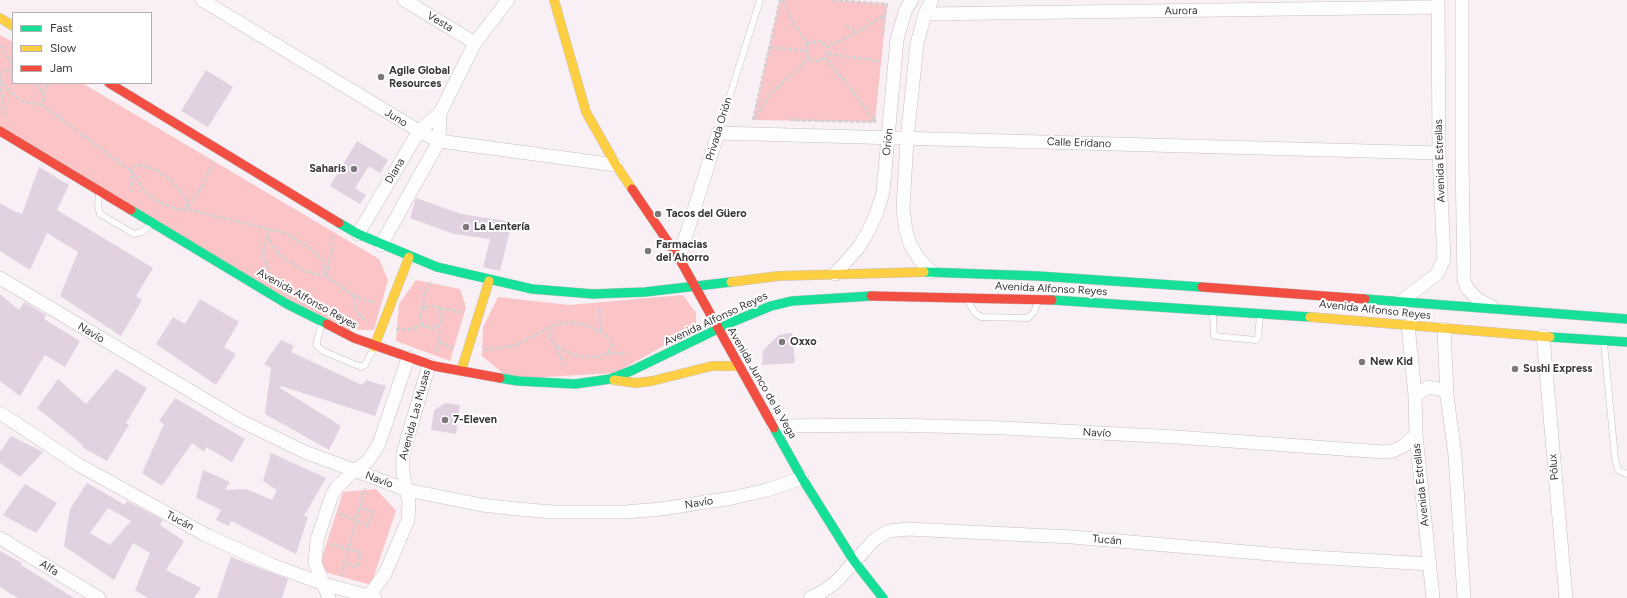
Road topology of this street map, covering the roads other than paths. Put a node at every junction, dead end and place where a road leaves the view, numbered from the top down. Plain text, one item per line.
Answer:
1 (202, 0) edge
2 (404, 0) edge
3 (508, 0) edge
4 (554, 0) edge
5 (760, 0) edge
6 (912, 0) edge
7 (932, 0) edge
8 (1462, 0) edge
9 (1438, 3) edge
10 (925, 14) junction
11 (0, 18) edge
12 (12, 25) edge
13 (475, 43) junction
14 (111, 84) edge
15 (440, 113) junction
16 (0, 131) edge
17 (419, 131) junction
18 (718, 133) junction
19 (888, 139) junction
20 (907, 139) junction
21 (439, 141) junction
22 (1440, 153) junction
23 (616, 164) junction
24 (99, 192) junction
25 (152, 223) junction
26 (358, 234) junction
27 (381, 245) junction
28 (409, 257) junction
29 (679, 258) junction
30 (931, 272) junction
31 (835, 274) junction
32 (0, 278) edge
33 (489, 281) junction
34 (693, 286) junction
35 (965, 297) junction
36 (1039, 299) junction
37 (1400, 302) junction
38 (1492, 307) junction
39 (1213, 310) junction
40 (1260, 312) junction
41 (1627, 319) edge
42 (323, 323) junction
43 (1408, 325) junction
44 (718, 330) junction
45 (1444, 330) junction
46 (1544, 336) junction
47 (1604, 340) junction
48 (1627, 342) edge
49 (374, 347) junction
50 (408, 358) junction
51 (431, 365) junction
52 (738, 366) junction
53 (461, 372) junction
54 (610, 379) junction
55 (1415, 394) junction
56 (1447, 396) junction
57 (0, 413) edge
58 (773, 426) junction
59 (1416, 435) junction
60 (354, 471) junction
61 (1627, 474) edge
62 (802, 478) junction
63 (407, 490) junction
64 (0, 538) edge
65 (854, 561) junction
66 (1430, 564) junction
67 (324, 584) junction
68 (99, 598) edge
69 (329, 598) edge
70 (370, 598) edge
71 (810, 598) edge
72 (883, 598) edge
73 (1433, 598) edge
74 (1464, 598) edge
75 (1566, 598) edge

1 - 17 street, Juno
2 - 13 street, Vesta
3 - 13 street, Diana
4 - 23 main road, Avenida Junco de la Vega
5 - 18 lane, Privada Orión
6 - 19 street, Orión
7 - 10 street, Orión
8 - 38 street, Avenida Estrellas
9 - 10 street, Aurora
9 - 22 street, Avenida Estrellas
10 - 20 street, Orión
11 - 12 main road
13 - 15 street, Diana
14 - 26 main road, Avenida Alfonso Reyes
15 - 17 street, Diana
15 - 21 street, Diana
16 - 24 main road, Avenida Alfonso Reyes
17 - 21 street, Juno
17 - 26 street, Diana
18 - 19 street, Calle Erídano
18 - 29 street, Privada Orión
19 - 20 street, Calle Erídano
19 - 31 street, Orión
20 - 22 street, Calle Erídano
20 - 30 street, Orión
21 - 23 street, Juno
21 - 27 street, Diana
22 - 37 street, Avenida Estrellas
23 - 29 main road, Avenida Junco de la Vega
24 - 25 main road, Avenida Alfonso Reyes
24 - 25 lane
25 - 42 main road, Avenida Alfonso Reyes
26 - 27 main road, Avenida Alfonso Reyes
27 - 28 main road, Avenida Alfonso Reyes
28 - 33 main road, Avenida Alfonso Reyes
28 - 49 main road
29 - 34 main road, Avenida Junco de la Vega
30 - 31 main road, Avenida Alfonso Reyes
30 - 37 main road, Avenida Alfonso Reyes
31 - 34 main road, Avenida Alfonso Reyes
32 - 60 street, Navío
33 - 34 main road, Avenida Alfonso Reyes
33 - 53 main road
34 - 44 main road, Avenida Junco de la Vega
35 - 36 main road, Avenida Alfonso Reyes
35 - 36 lane
35 - 44 main road, Avenida Alfonso Reyes
36 - 39 main road, Avenida Alfonso Reyes
37 - 38 main road, Avenida Alfonso Reyes
38 - 41 main road, Avenida Alfonso Reyes
39 - 40 main road, Avenida Alfonso Reyes
39 - 40 lane
40 - 43 main road, Avenida Alfonso Reyes
42 - 49 main road, Avenida Alfonso Reyes
42 - 49 lane
43 - 45 main road, Avenida Alfonso Reyes
43 - 55 street, Avenida Estrellas
44 - 52 main road, Avenida Junco de la Vega
44 - 54 main road, Avenida Alfonso Reyes
45 - 46 main road, Avenida Alfonso Reyes
45 - 56 street
46 - 47 main road, Avenida Alfonso Reyes
46 - 75 street, Pólux
47 - 48 main road, Avenida Alfonso Reyes
47 - 61 lane
49 - 50 main road, Avenida Alfonso Reyes
50 - 51 main road, Avenida Alfonso Reyes
50 - 60 street, Avenida Las Musas
51 - 53 main road, Avenida Alfonso Reyes
51 - 63 street, Avenida Las Musas
52 - 54 main road
52 - 58 main road, Avenida Junco de la Vega
53 - 54 main road, Avenida Alfonso Reyes
55 - 56 street
55 - 59 street, Avenida Estrellas
56 - 74 street
57 - 67 street, Tucán
58 - 59 street, Navío
58 - 62 main road, Avenida Junco de la Vega
59 - 66 street, Avenida Estrellas
60 - 63 street, Navío
60 - 67 street, Avenida Las Musas
62 - 63 street, Navío
62 - 65 main road, Avenida Junco de la Vega
63 - 70 street, Avenida Las Musas
64 - 68 street, Alfa
65 - 66 street, Tucán
65 - 71 street, Tucán
65 - 72 main road, Avenida Junco de la Vega
66 - 73 street, Avenida Estrellas
67 - 69 street, Avenida Las Musas
67 - 70 street, Tucán

